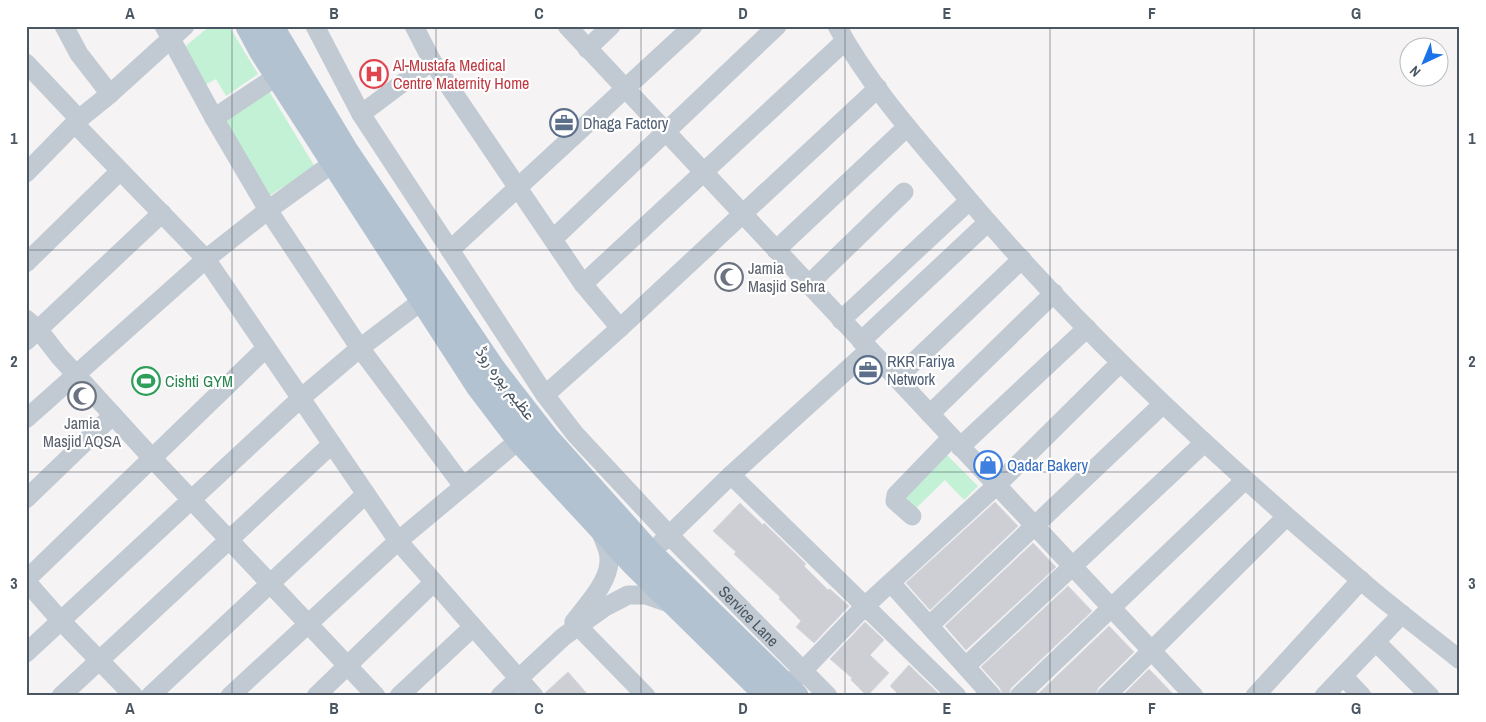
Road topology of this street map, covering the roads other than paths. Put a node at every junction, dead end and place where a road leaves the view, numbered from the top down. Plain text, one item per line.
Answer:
1 (64, 26) edge
2 (248, 26) edge
3 (271, 26) edge
4 (315, 26) edge
5 (414, 26) edge
6 (566, 26) edge
7 (611, 26) edge
8 (692, 26) edge
9 (777, 26) edge
10 (174, 31) edge
11 (841, 34) edge
12 (588, 49) junction
13 (432, 61) junction
14 (30, 75) edge
15 (277, 76) junction
16 (878, 88) junction
17 (626, 89) junction
18 (110, 94) junction
19 (361, 114) junction
20 (214, 118) junction
21 (77, 121) junction
22 (908, 127) junction
23 (666, 132) junction
24 (333, 163) junction
25 (120, 170) junction
26 (26, 173) edge
27 (705, 173) junction
28 (518, 187) junction
29 (904, 192) dead end
30 (969, 201) junction
31 (268, 210) junction
32 (162, 213) junction
33 (742, 214) junction
34 (987, 222) junction
35 (553, 239) junction
36 (450, 250) junction
37 (776, 250) junction
38 (206, 259) junction
39 (1022, 259) junction
40 (26, 263) edge
41 (583, 284) junction
42 (808, 285) junction
43 (1054, 293) junction
44 (423, 300) junction
45 (841, 320) junction
46 (620, 328) junction
47 (1087, 328) junction
48 (30, 330) edge
49 (865, 346) junction
50 (266, 348) junction
51 (360, 348) junction
52 (1120, 363) junction
53 (75, 374) junction
54 (897, 378) junction
55 (544, 395) junction
56 (301, 398) junction
57 (1163, 404) junction
58 (930, 414) junction
59 (113, 415) junction
60 (26, 419) edge
61 (519, 440) junction
62 (956, 442) junction
63 (1204, 443) junction
64 (332, 444) junction
65 (152, 458) junction
66 (732, 475) junction
67 (1245, 480) junction
68 (463, 486) junction
69 (997, 486) junction
70 (366, 494) junction
71 (26, 499) edge
72 (192, 499) junction
73 (912, 516) dead end
74 (1286, 517) junction
75 (1034, 525) junction
76 (598, 526) junction
77 (670, 536) junction
78 (229, 539) junction
79 (398, 541) junction
80 (650, 553) junction
81 (1073, 567) junction
82 (26, 580) edge
83 (1361, 580) junction
84 (434, 582) junction
85 (270, 583) junction
86 (891, 583) junction
87 (675, 606) junction
88 (865, 606) junction
89 (1112, 608) junction
90 (1402, 614) junction
91 (61, 621) junction
92 (308, 622) junction
93 (930, 625) junction
94 (473, 627) junction
95 (572, 628) junction
96 (1376, 642) junction
97 (1152, 651) junction
98 (26, 653) edge
99 (100, 659) junction
100 (1460, 660) edge
101 (347, 665) junction
102 (966, 666) junction
103 (1343, 676) junction
104 (518, 678) junction
105 (789, 688) edge
106 (1188, 694) edge
107 (60, 696) edge
108 (134, 696) edge
109 (150, 696) edge
110 (230, 696) edge
111 (316, 696) edge
112 (376, 696) edge
113 (400, 696) edge
114 (500, 696) edge
115 (534, 696) edge
116 (646, 696) edge
117 (828, 696) edge
118 (957, 696) edge
119 (992, 696) edge
120 (1019, 696) edge
121 (1106, 696) edge
122 (1255, 696) edge
123 (1324, 696) edge
124 (1362, 696) edge
125 (1430, 696) edge

1 - 18 street
2 - 15 main road, عظیم پورہ روڈ
3 - 80 main road, عظیم پورہ روڈ
4 - 19 street, Service Lane
5 - 13 street
6 - 12 street
7 - 12 street
8 - 17 street
9 - 23 street
10 - 18 street
10 - 20 street
11 - 16 street
11 - 27 street
12 - 17 street
13 - 19 street
13 - 28 street
14 - 21 street
15 - 20 street
15 - 24 main road, عظیم پورہ روڈ
16 - 22 street
16 - 33 street
17 - 23 street
17 - 28 street
18 - 21 street
19 - 36 street, Service Lane
20 - 31 street
21 - 25 street
21 - 26 street
22 - 30 street
22 - 37 street
23 - 27 street
23 - 35 street
24 - 31 street
24 - 44 main road, عظیم پورہ روڈ
25 - 32 street
25 - 40 street
27 - 33 street
27 - 41 street
28 - 35 street
28 - 36 street
29 - 42 street
30 - 34 street
30 - 45 street
31 - 38 street
31 - 51 street
32 - 38 street
32 - 48 street
33 - 37 street
33 - 46 street
34 - 39 street
34 - 49 street
35 - 41 street
36 - 55 street, Service Lane
37 - 42 street
38 - 50 street
38 - 53 street
39 - 43 street
39 - 54 street
41 - 46 street
42 - 45 street
43 - 47 street
43 - 58 street
44 - 51 street
44 - 61 main road, عظیم پورہ روڈ
45 - 49 street
46 - 55 street
47 - 52 street
47 - 62 street
48 - 53 street
49 - 54 street
49 - 66 street
50 - 56 street
50 - 65 street
51 - 56 street
51 - 68 street
52 - 57 street
52 - 69 street
53 - 59 street
53 - 60 street
54 - 58 street
55 - 77 street, Service Lane
56 - 64 street
56 - 72 street
57 - 63 street
57 - 75 street
58 - 62 street
59 - 65 street
59 - 71 street
61 - 68 street
61 - 76 main road, عظیم پورہ روڈ
62 - 69 street
62 - 73 street
63 - 67 street
63 - 81 street
64 - 70 street
64 - 78 street
65 - 72 street
65 - 82 street
66 - 77 street
66 - 88 street
67 - 74 street
67 - 89 street
68 - 79 street
69 - 75 street
69 - 86 street
70 - 79 street
70 - 85 street
72 - 78 street
72 - 91 street
74 - 83 street
74 - 97 street
75 - 81 street
75 - 93 street
76 - 87 main road, عظیم پورہ روڈ
76 - 95 street
77 - 80 street
77 - 105 street, Service Lane
78 - 85 street
78 - 99 street
79 - 84 street
79 - 92 street
80 - 105 main road, عظیم پورہ روڈ
81 - 89 street
81 - 102 street
82 - 91 street
83 - 90 street
83 - 122 street
84 - 94 street
84 - 101 street
85 - 92 street
85 - 109 street
86 - 88 street
86 - 93 street
87 - 95 street
87 - 105 main road, عظیم پورہ روڈ
88 - 105 street
88 - 118 street
89 - 97 street
89 - 120 street
90 - 96 street
90 - 100 street
91 - 98 street
91 - 99 street
92 - 101 street
92 - 110 street
93 - 102 street
94 - 104 street
94 - 113 street
95 - 104 street
95 - 116 street
96 - 103 street
96 - 125 street
97 - 106 street
97 - 121 street
99 - 107 street
99 - 108 street
101 - 111 street
101 - 112 street
102 - 119 street
103 - 123 street
103 - 124 street
104 - 114 street
104 - 115 street
105 - 117 street, Service Lane

